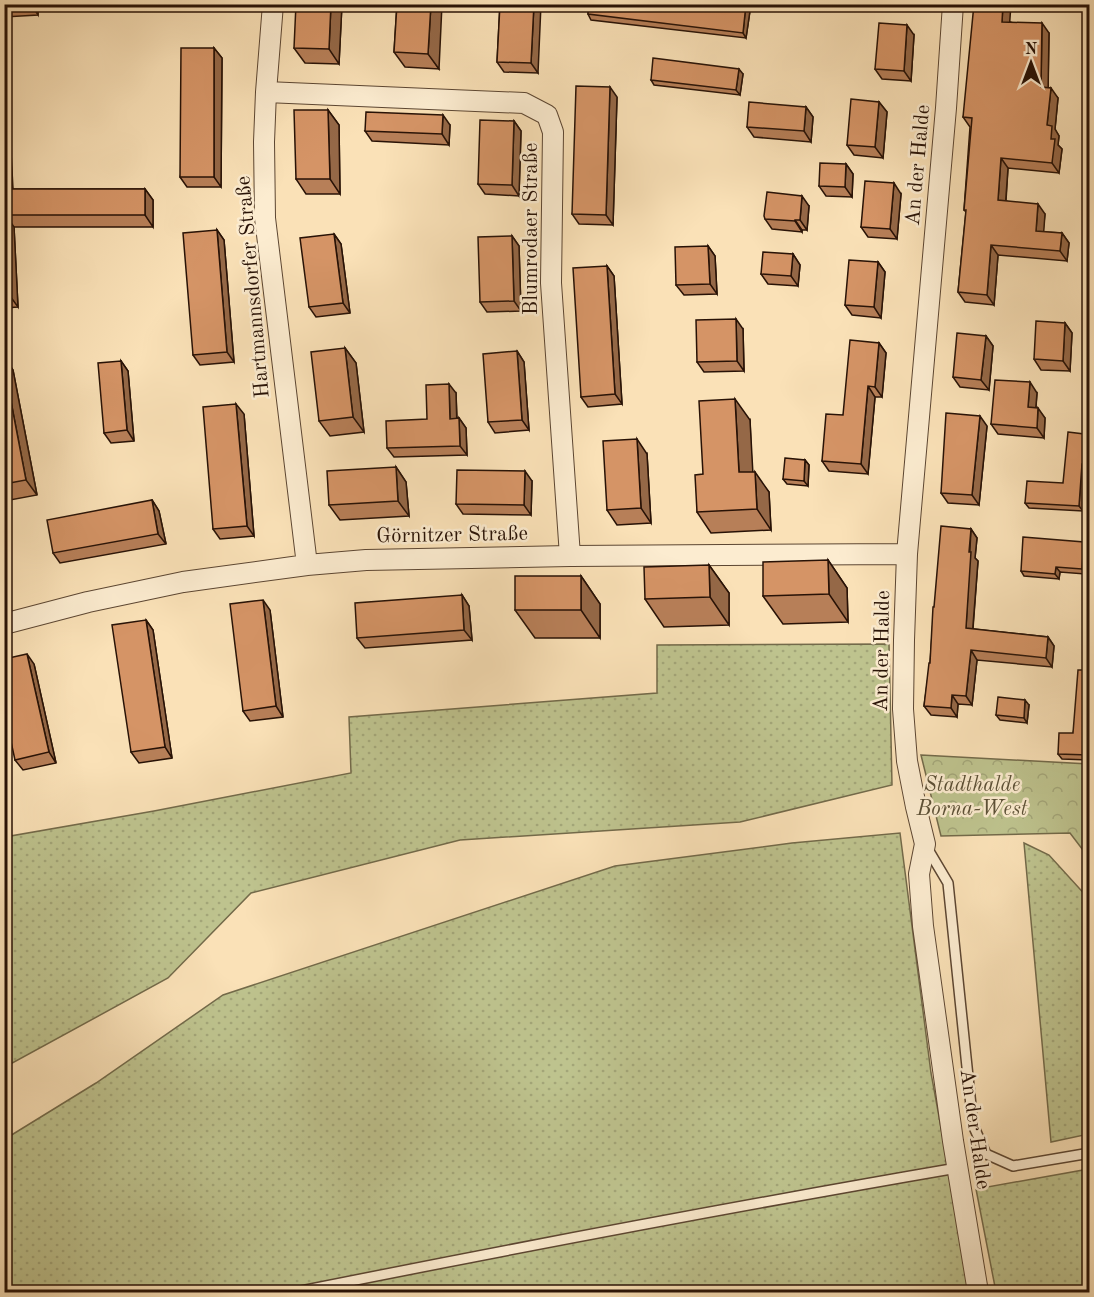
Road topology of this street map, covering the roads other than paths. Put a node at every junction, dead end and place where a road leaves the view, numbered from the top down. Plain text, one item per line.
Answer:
1 (273, 4) edge
2 (953, 4) edge
3 (266, 92) junction
4 (907, 554) junction
5 (570, 556) junction
6 (307, 565) junction
7 (4, 624) edge
8 (925, 844) junction
9 (1089, 1153) edge
10 (957, 1168) junction
11 (296, 1293) edge
12 (978, 1293) edge

1 - 3 street, Hartmannsdorfer Straße
2 - 4 street, An der Halde
3 - 5 street, Blumrodaer Straße
3 - 6 street, Hartmannsdorfer Straße
4 - 5 street, Görnitzer Straße
4 - 8 street, An der Halde
5 - 6 street, Görnitzer Straße
6 - 7 street, Görnitzer Straße
8 - 9 lane
8 - 10 street, An der Halde
10 - 11 lane
10 - 12 street, An der Halde

